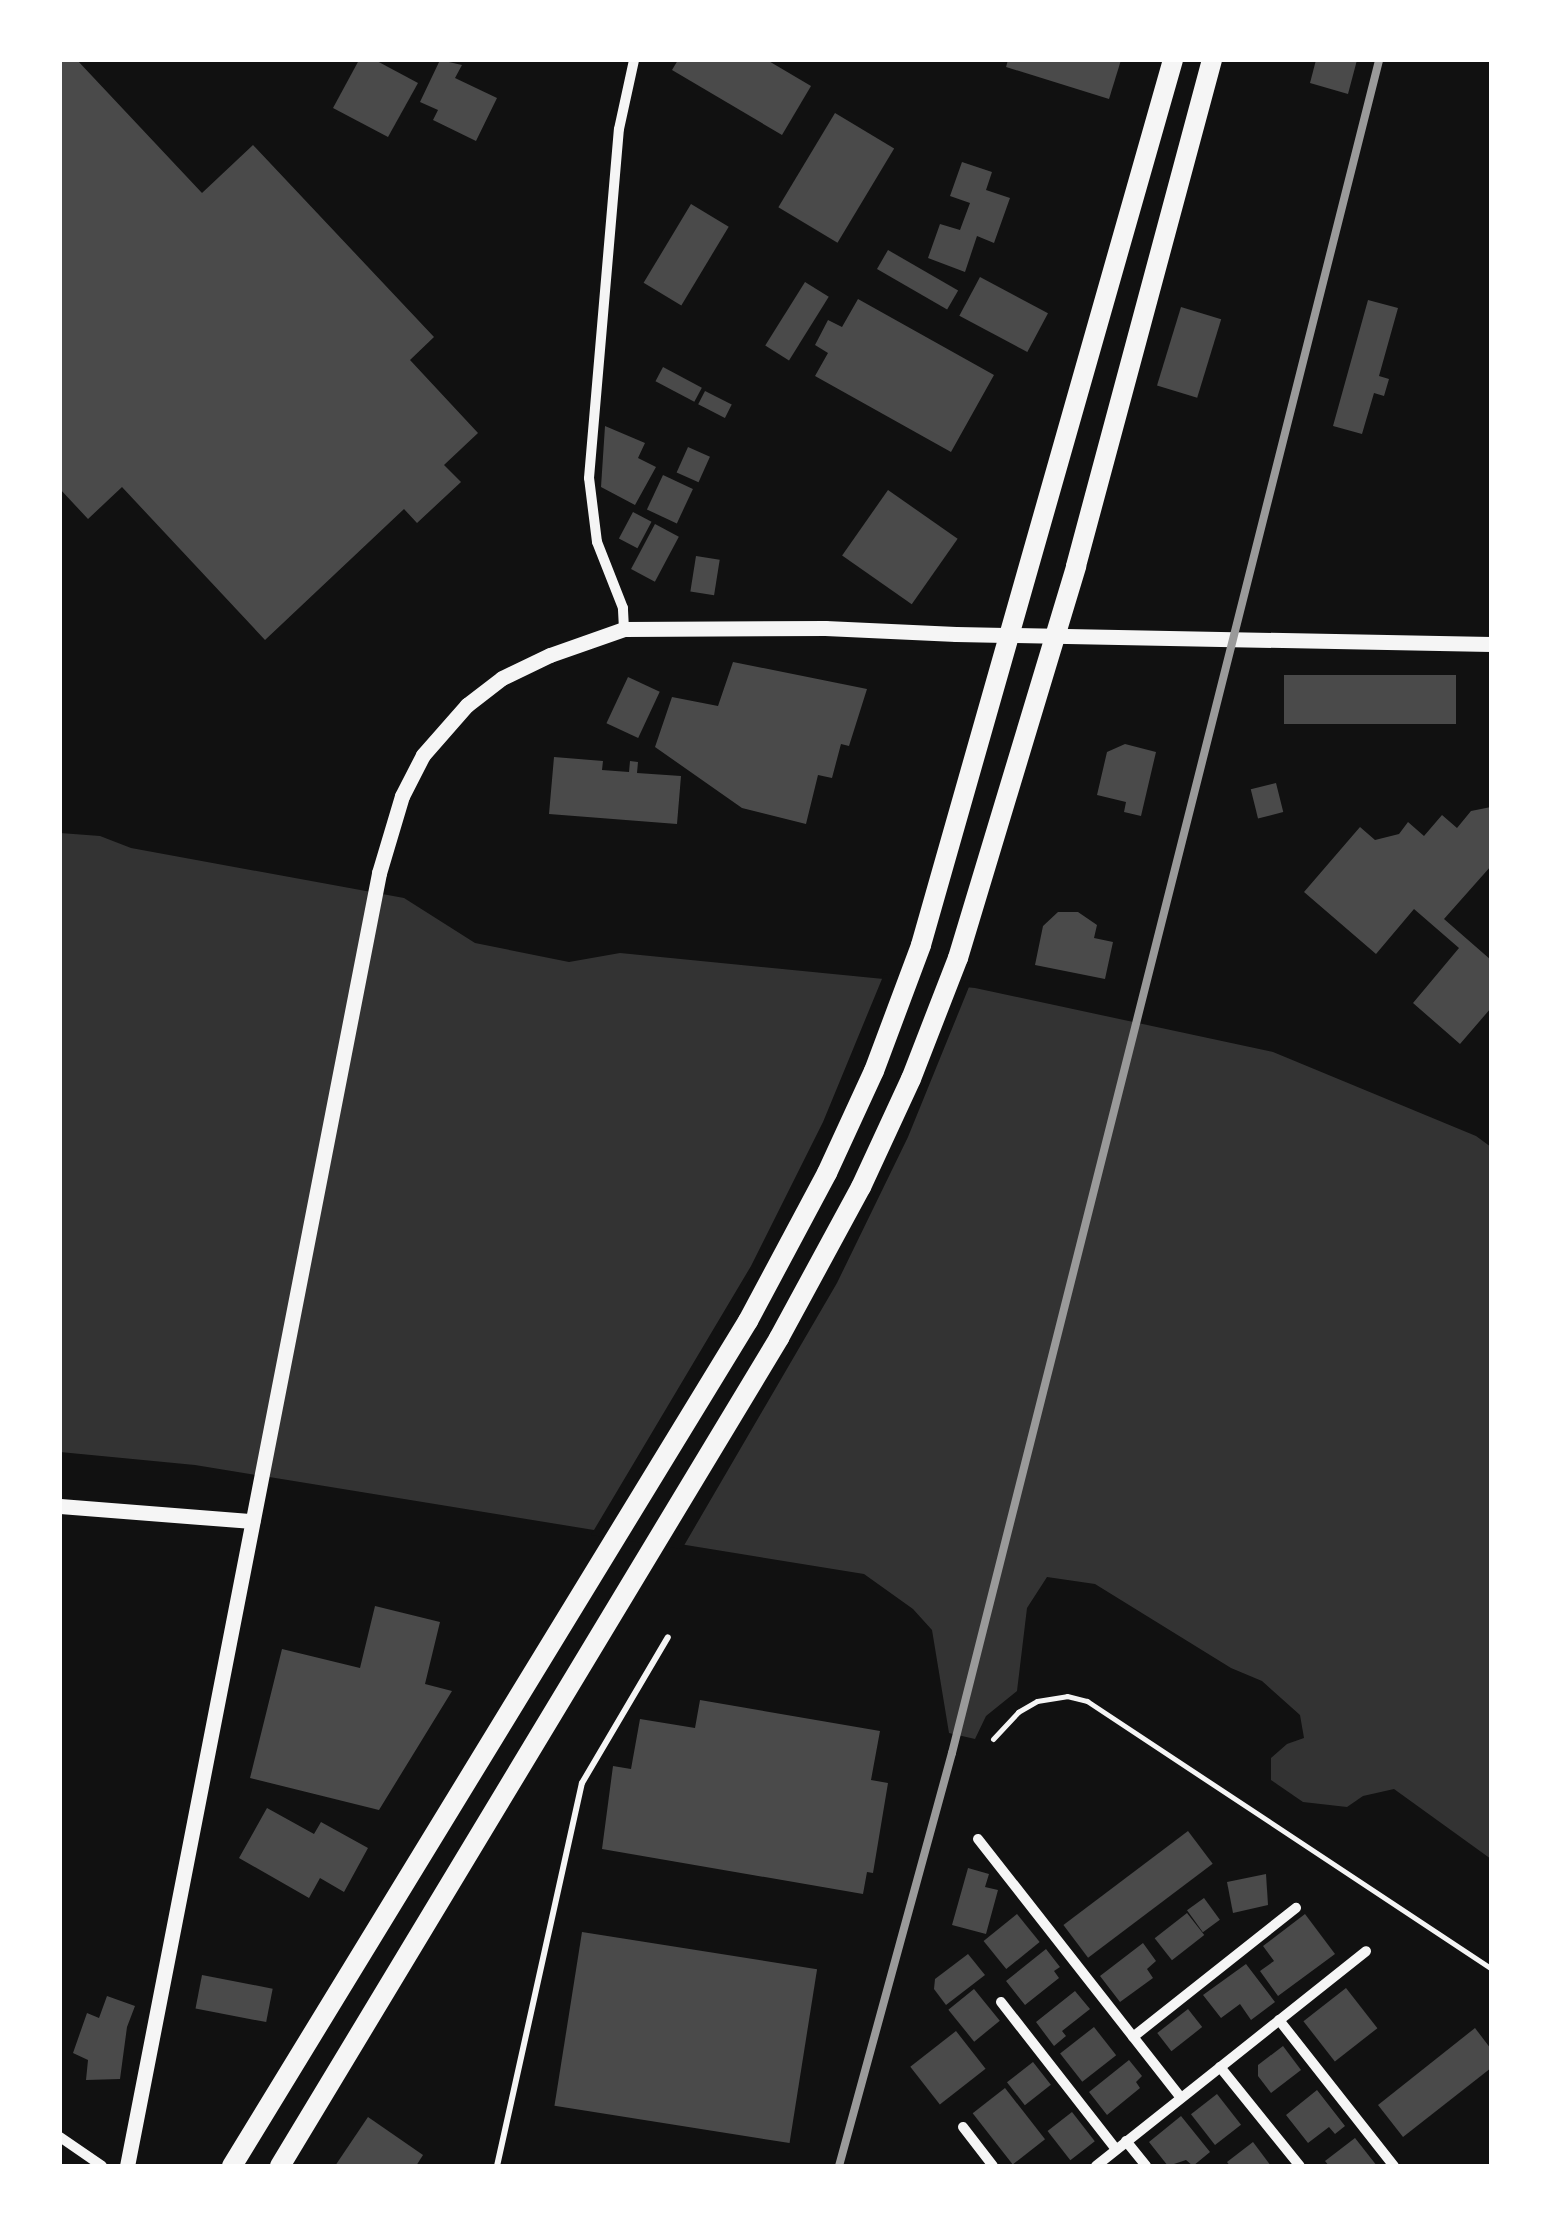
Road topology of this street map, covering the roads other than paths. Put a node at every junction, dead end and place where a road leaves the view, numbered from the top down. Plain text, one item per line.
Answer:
1 (634, 60) edge
2 (1172, 60) edge
3 (1212, 60) edge
4 (624, 629) junction
5 (1011, 635) junction
6 (1055, 636) junction
7 (1491, 644) edge
8 (60, 1506) edge
9 (252, 1521) junction
10 (668, 1636) dead end
11 (978, 1839) dead end
12 (1296, 1908) dead end
13 (1366, 1951) dead end
14 (1000, 2002) dead end
15 (1279, 2020) junction
16 (1133, 2037) junction
17 (1220, 2067) junction
18 (1181, 2098) junction
19 (962, 2126) dead end
20 (60, 2137) edge
21 (1121, 2145) junction
22 (102, 2166) edge
23 (127, 2166) edge
24 (232, 2166) edge
25 (280, 2166) edge
26 (497, 2166) edge
27 (993, 2166) edge
28 (1096, 2166) edge
29 (1146, 2166) edge
30 (1300, 2166) edge
31 (1394, 2166) edge

1 - 4 street
2 - 5 highway
3 - 6 highway
4 - 5 street
4 - 9 street
5 - 6 street
5 - 24 highway
6 - 7 street
6 - 25 highway
8 - 9 street
9 - 23 street
10 - 26 lane
11 - 16 street
12 - 16 street
13 - 15 street
14 - 21 street
15 - 17 street
15 - 31 street
16 - 18 street
17 - 18 street
17 - 30 street
18 - 21 street
19 - 27 street
20 - 22 street
21 - 28 street
21 - 29 street

